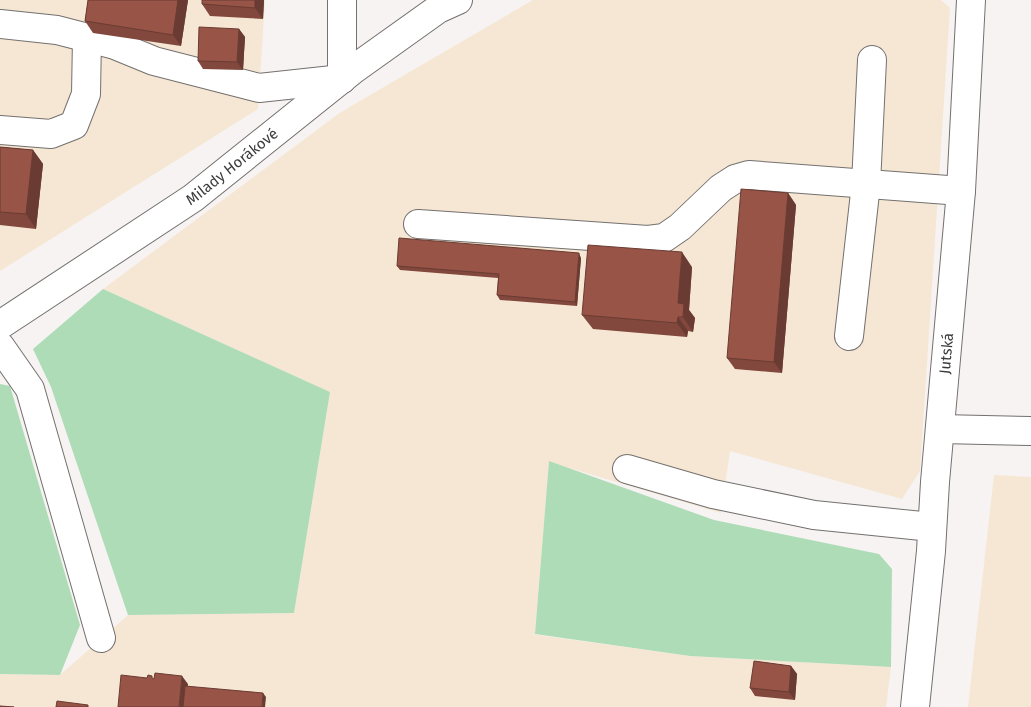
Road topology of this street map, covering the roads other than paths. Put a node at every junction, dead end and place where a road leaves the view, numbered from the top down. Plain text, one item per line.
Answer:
1 (342, 0) edge
2 (458, 0) edge
3 (971, 0) edge
4 (0, 24) edge
5 (87, 38) junction
6 (872, 60) dead end
7 (342, 79) junction
8 (0, 130) edge
9 (866, 184) junction
10 (960, 191) junction
11 (418, 224) dead end
12 (0, 325) edge
13 (849, 336) dead end
14 (0, 346) edge
15 (940, 428) junction
16 (1031, 431) edge
17 (627, 469) dead end
18 (932, 527) junction
19 (101, 638) dead end
20 (916, 707) edge

1 - 7 street
2 - 7 street, Milady Horákové
3 - 10 street, Jutská
4 - 5 street
5 - 7 street
5 - 8 street
6 - 9 street
7 - 12 street, Milady Horákové
9 - 10 street
9 - 11 street
9 - 13 street
10 - 15 street, Jutská
14 - 19 street
15 - 16 street
15 - 18 street, Jutská
17 - 18 street
18 - 20 street, Jutská

